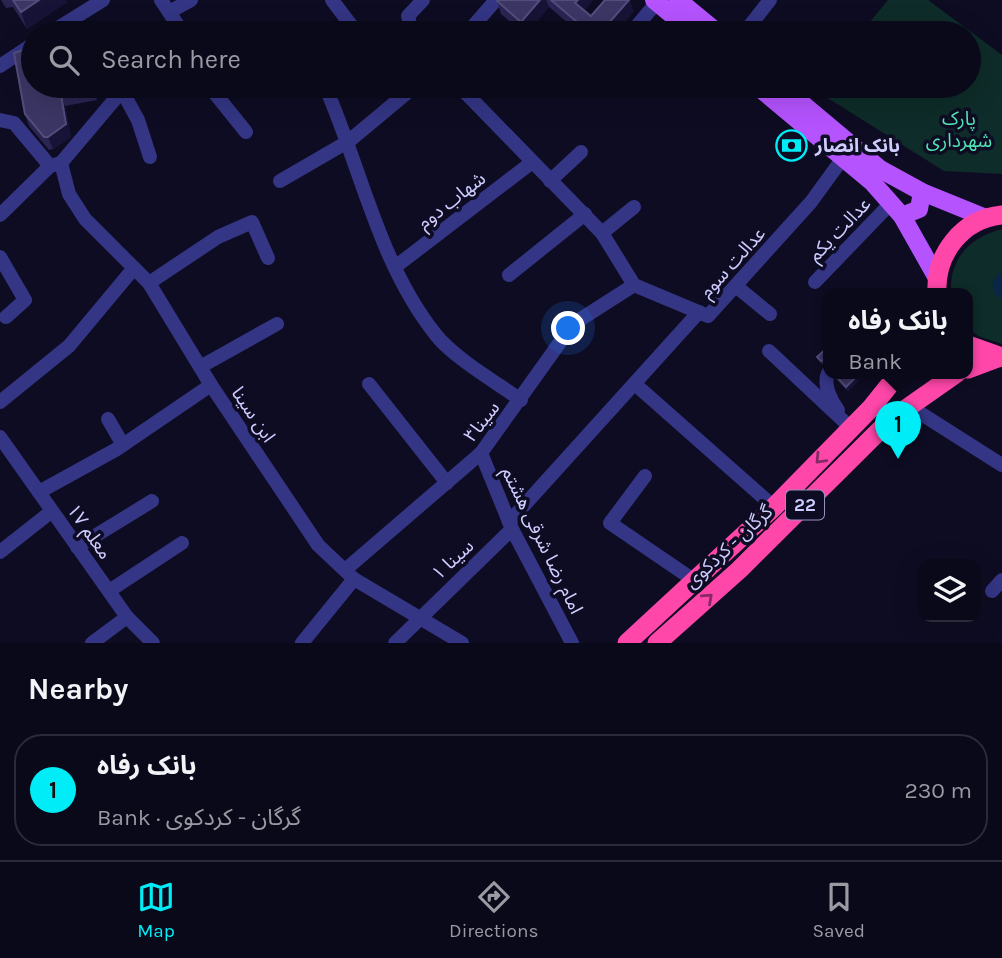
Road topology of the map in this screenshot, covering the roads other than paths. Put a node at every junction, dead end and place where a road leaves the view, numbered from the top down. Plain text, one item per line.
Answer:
1 (103, 0) edge
2 (191, 0) edge
3 (332, 0) edge
4 (423, 0) edge
5 (496, 0) edge
6 (771, 0) edge
7 (655, 1) edge
8 (681, 1) edge
9 (165, 6) edge
10 (69, 21) edge
11 (175, 21) edge
12 (348, 21) edge
13 (409, 21) edge
14 (478, 21) edge
15 (640, 21) edge
16 (679, 21) edge
17 (704, 21) edge
18 (754, 21) edge
19 (21, 52) edge
20 (0, 66) edge
21 (115, 98) edge
22 (128, 98) edge
23 (219, 98) edge
24 (330, 98) edge
25 (401, 98) edge
26 (470, 98) edge
27 (771, 98) edge
28 (795, 98) edge
29 (0, 120) edge
30 (246, 132) dead end
31 (349, 141) junction
32 (581, 152) dead end
33 (150, 157) dead end
34 (843, 158) junction
35 (531, 163) junction
36 (56, 164) junction
37 (281, 181) dead end
38 (550, 181) junction
39 (922, 192) junction
40 (634, 207) dead end
41 (896, 210) junction
42 (585, 214) junction
43 (0, 215) edge
44 (994, 216) edge
45 (603, 233) junction
46 (0, 257) edge
47 (268, 258) dead end
48 (395, 267) junction
49 (134, 268) junction
50 (509, 275) dead end
51 (815, 282) dead end
52 (149, 283) junction
53 (634, 285) junction
54 (937, 285) edge
55 (737, 287) junction
56 (699, 312) junction
57 (770, 314) dead end
58 (6, 317) dead end
59 (277, 324) dead end
60 (973, 347) edge
61 (769, 351) dead end
62 (1001, 357) edge
63 (200, 367) junction
64 (973, 367) edge
65 (826, 379) edge
66 (893, 379) edge
67 (948, 379) edge
68 (369, 384) dead end
69 (211, 385) junction
70 (636, 385) junction
71 (521, 400) junction
72 (0, 402) edge
73 (909, 406) junction
74 (108, 419) dead end
75 (851, 428) junction
76 (0, 438) edge
77 (123, 445) junction
78 (481, 453) junction
79 (1002, 465) edge
80 (645, 476) dead end
81 (447, 483) junction
82 (39, 492) junction
83 (152, 501) dead end
84 (774, 507) junction
85 (52, 511) junction
86 (511, 525) junction
87 (182, 543) dead end
88 (77, 547) junction
89 (0, 552) edge
90 (349, 575) junction
91 (1002, 580) edge
92 (695, 581) junction
93 (109, 591) junction
94 (992, 592) dead end
95 (127, 617) junction
96 (419, 618) junction
97 (92, 643) edge
98 (153, 643) edge
99 (302, 643) edge
100 (395, 643) edge
101 (462, 643) edge
102 (572, 643) edge
103 (628, 643) edge
104 (657, 643) edge

1 - 10 street
2 - 9 street
3 - 12 street
4 - 13 street
5 - 14 street
6 - 18 street
7 - 15 street
7 - 16 main road
8 - 17 main road
9 - 11 street
19 - 20 street
21 - 36 street
22 - 33 street
23 - 30 street
24 - 31 street
25 - 31 street
26 - 35 street
27 - 34 main road
28 - 39 main road
29 - 36 street
31 - 37 street
31 - 48 street
32 - 38 street
34 - 41 main road
34 - 55 street, عدالت سوم
35 - 38 street
35 - 48 street, شهاب دوم
36 - 43 street
36 - 49 street, ابن سینا
38 - 42 street
39 - 41 main road
39 - 44 main road
40 - 45 street
41 - 51 street, عدالت یکم
41 - 54 main road
42 - 45 street
42 - 50 street
44 - 54 highway
45 - 53 street
46 - 58 street
47 - 52 street
48 - 71 street
49 - 52 street, ابن سینا
49 - 72 street
52 - 63 street, ابن سینا
53 - 56 street, عدالت سوم
53 - 71 street, سینا۳
55 - 56 street, عدالت سوم
55 - 57 street
56 - 70 street, سینا ۱
59 - 63 street
60 - 62 highway
61 - 75 street
62 - 64 highway
63 - 69 street, ابن سینا
65 - 75 street
66 - 75 highway, 22
67 - 73 highway, گرگان - کردکوی / 22
68 - 81 street
69 - 77 street
69 - 90 street, ابن سینا
70 - 84 street
70 - 86 street, سینا ۱
71 - 78 street, سینا۳
73 - 79 street
104 -> 73 highway, گرگان - کردکوی / 22
74 - 77 street
75 -> 84 highway, 22
76 - 82 street, معلم ۱۷
77 - 82 street
78 - 81 street, سینا۳
78 - 86 street, امام رضا شرقی هشتم
80 - 92 street
81 - 90 street, سینا۳
82 - 85 street, معلم ۱۷
83 - 88 street
84 - 92 highway, 22
85 - 88 street, معلم ۱۷
85 - 89 street
86 - 96 street, سینا ۱
86 - 102 street, امام رضا شرقی هشتم
87 - 93 street
88 - 93 street, معلم ۱۷
90 - 96 street, ابن سینا
90 - 99 street, سینا۳
91 - 94 street
92 - 103 highway, 22
93 - 95 street, معلم ۱۷
95 - 97 street
95 - 98 street, معلم ۱۷
96 - 100 street, سینا ۱
96 - 101 street, ابن سینا

